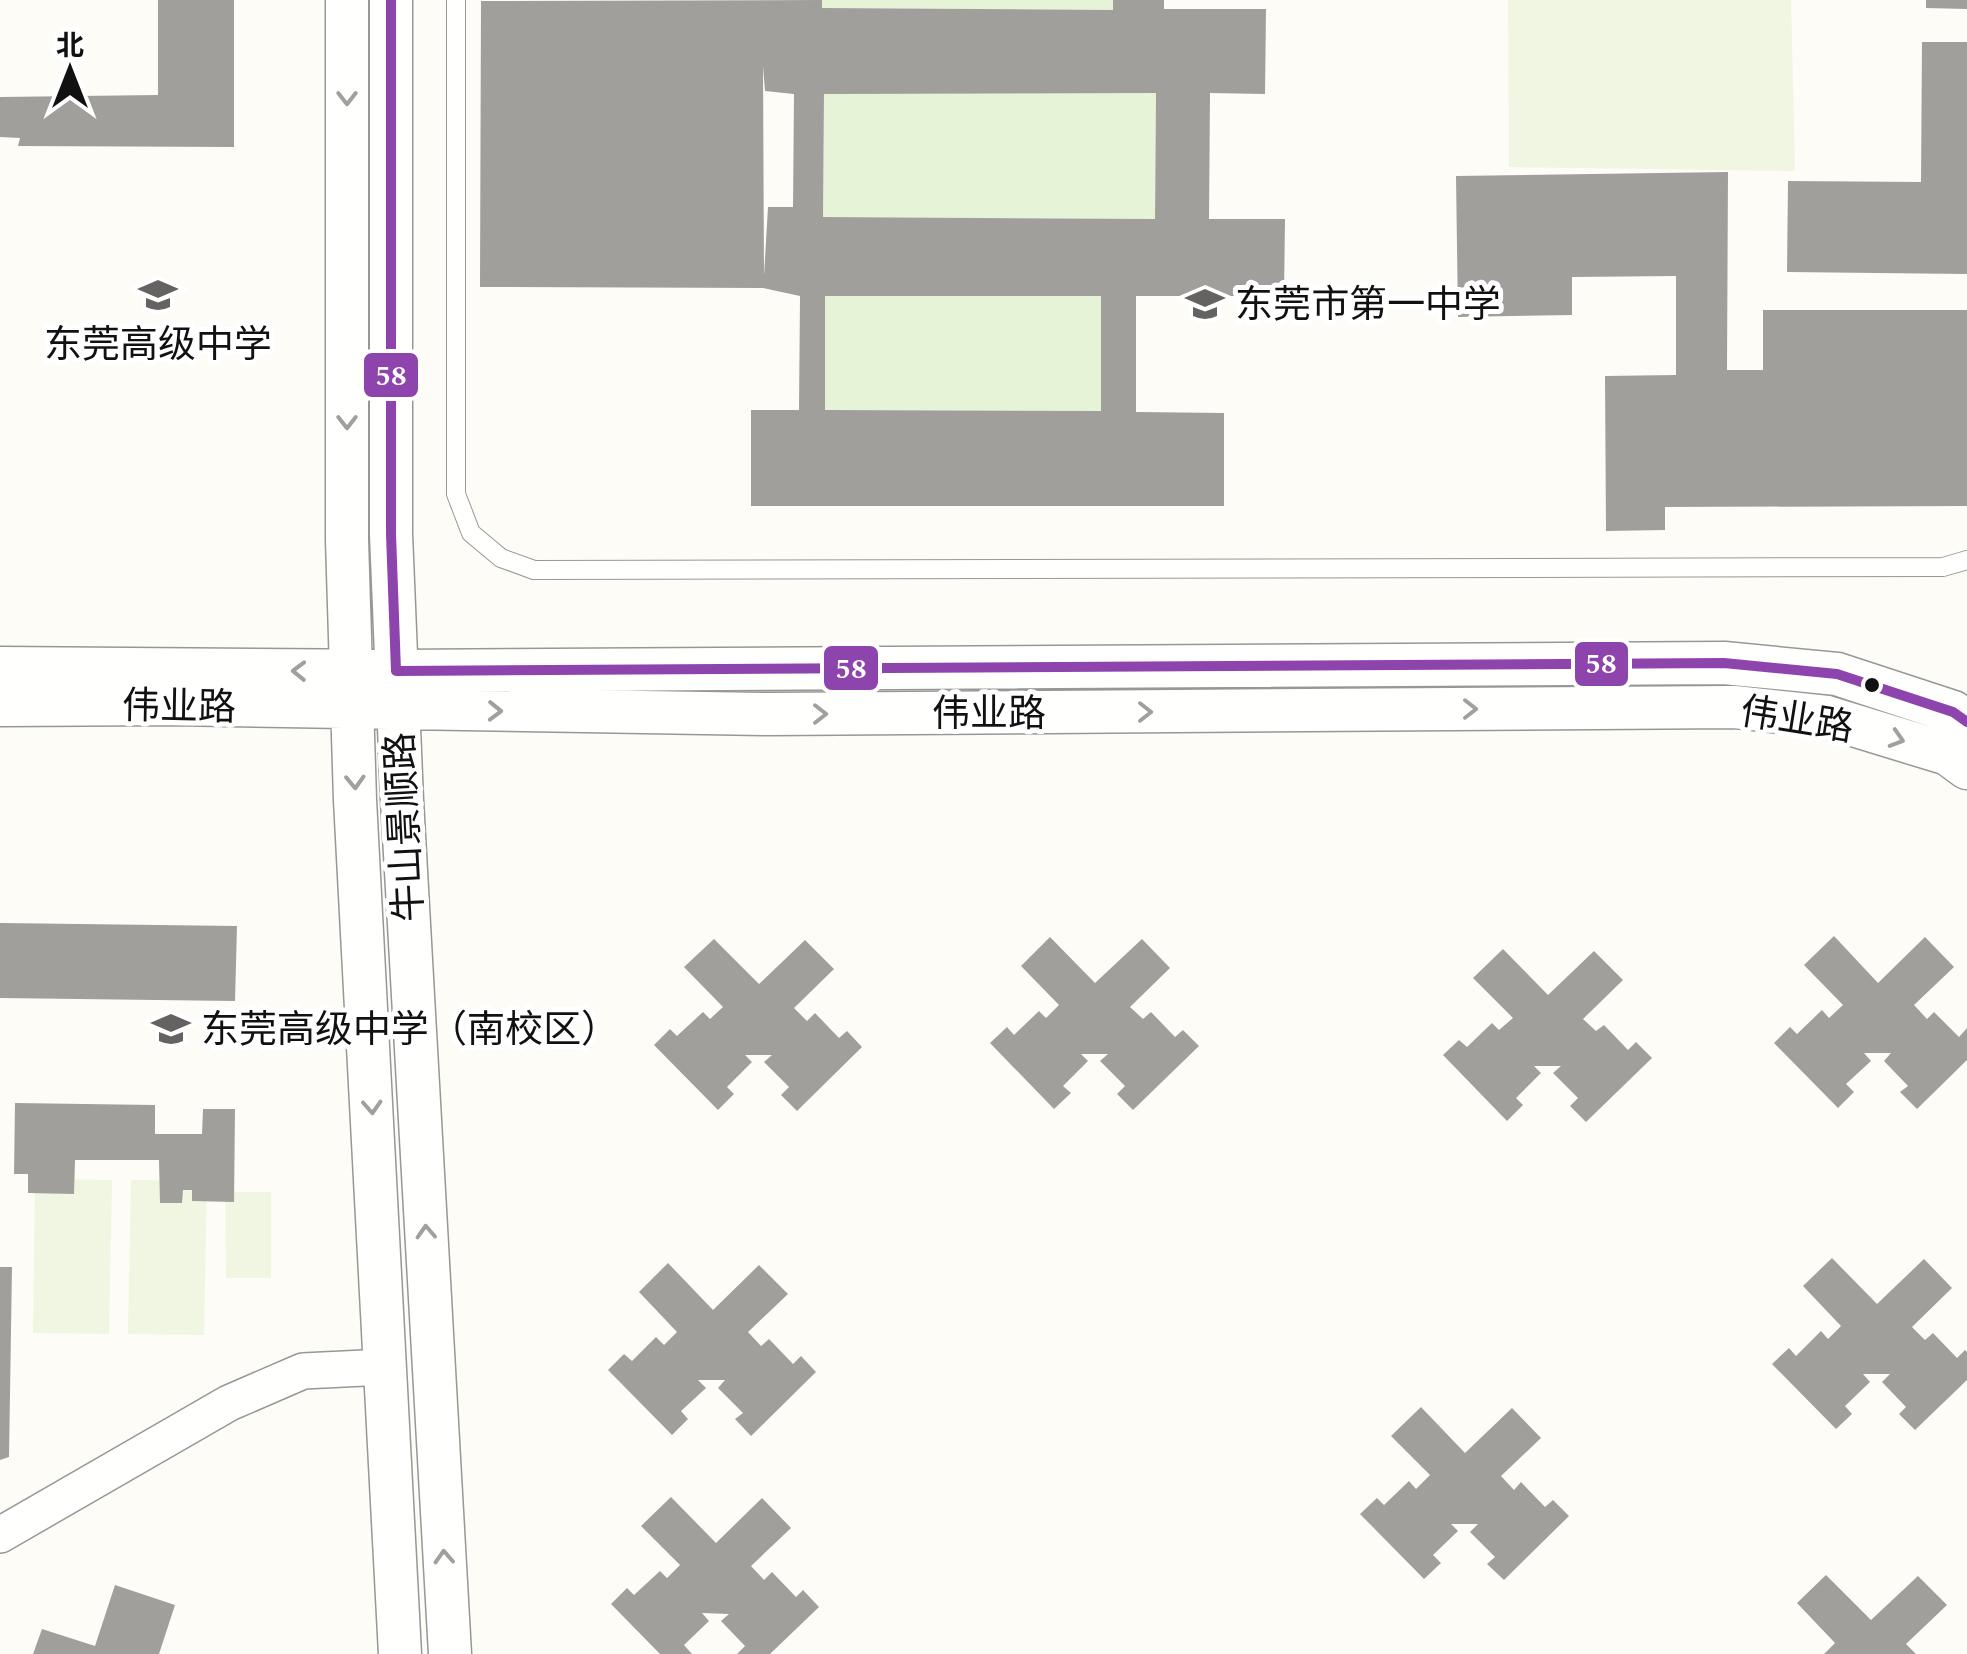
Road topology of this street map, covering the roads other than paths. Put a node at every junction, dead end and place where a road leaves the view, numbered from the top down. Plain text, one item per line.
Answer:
1 (347, 0) edge
2 (391, 0) edge
3 (456, 0) edge
4 (1967, 560) edge
5 (0, 668) edge
6 (352, 690) junction
7 (397, 690) junction
8 (0, 705) edge
9 (1967, 722) edge
10 (1967, 768) edge
11 (386, 1367) junction
12 (0, 1536) edge
13 (400, 1654) edge
14 (450, 1654) edge

1 -> 6 street, 牛山景顺路
2 - 7 street, 牛山景顺路
3 - 4 lane
6 -> 5 street, 伟业路
6 - 7 street, 伟业路
6 - 8 street, 伟业路
6 -> 11 street, 牛山景顺路
7 - 9 street, 伟业路
7 -> 10 street, 伟业路
14 -> 7 street, 牛山景顺路
11 - 12 street
11 - 13 street, 牛山景顺路

